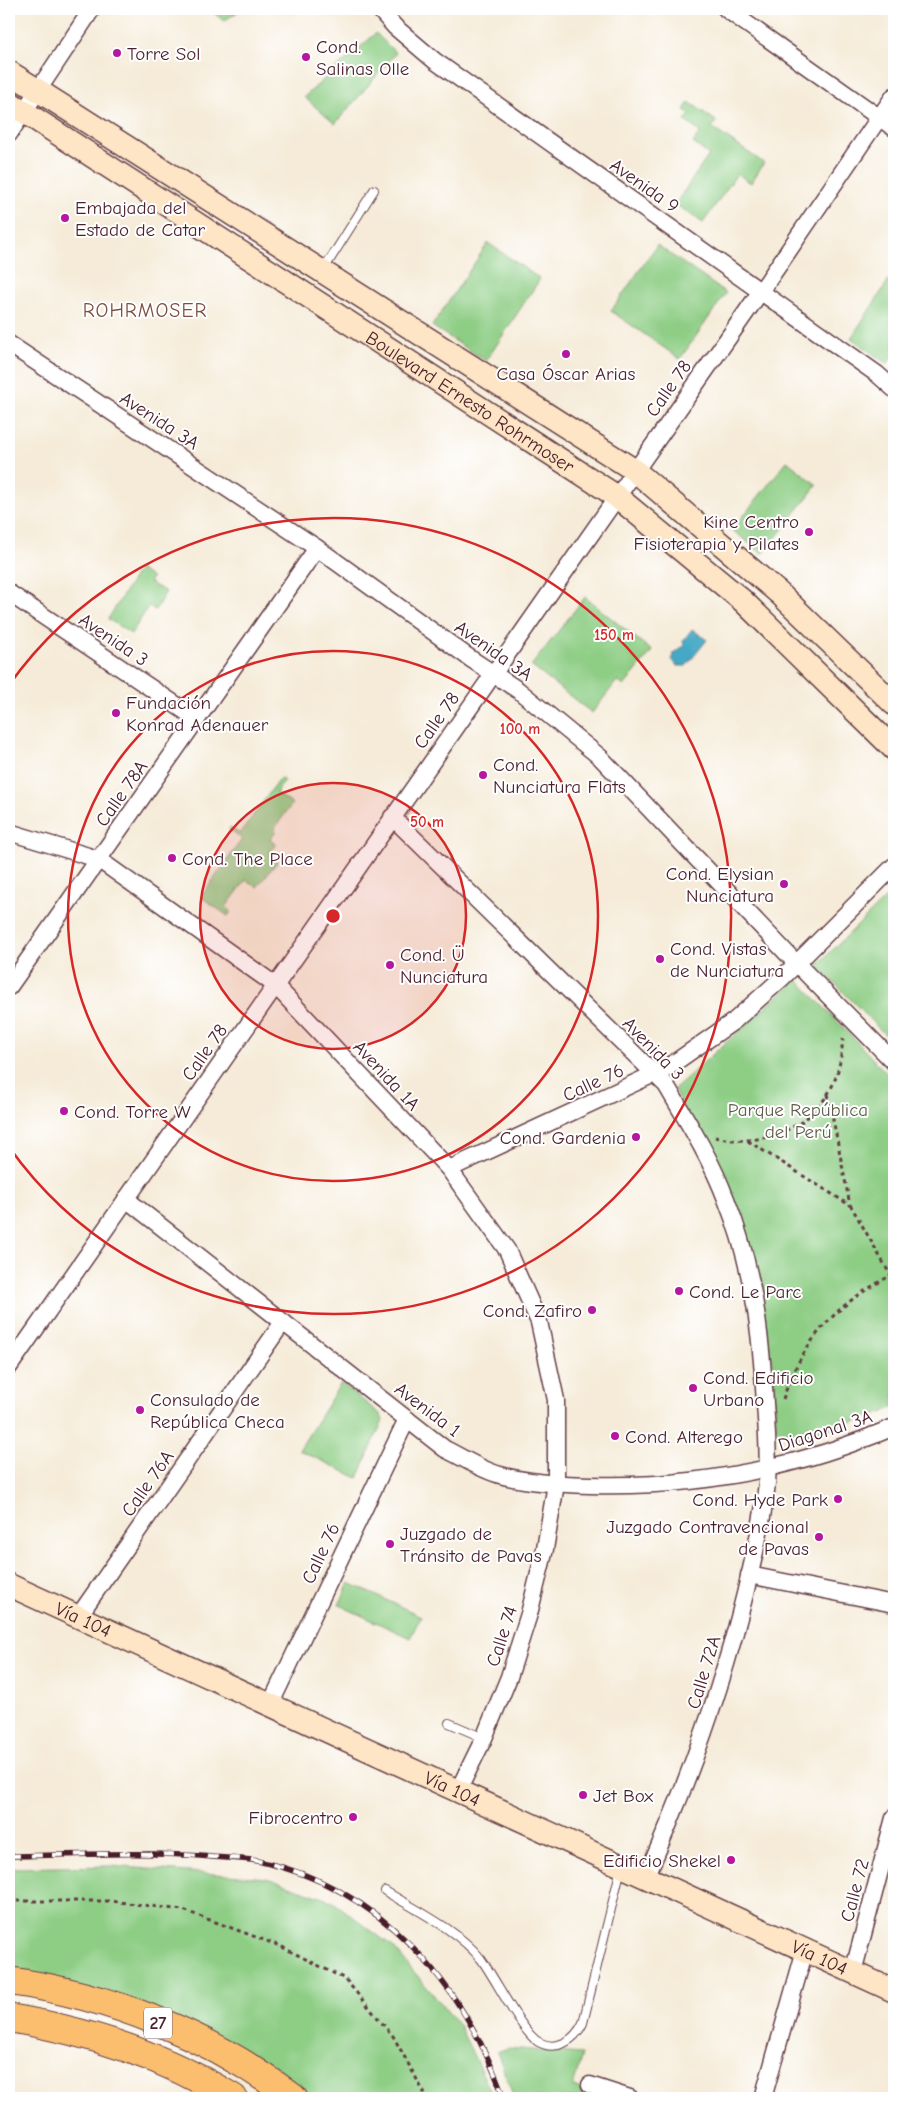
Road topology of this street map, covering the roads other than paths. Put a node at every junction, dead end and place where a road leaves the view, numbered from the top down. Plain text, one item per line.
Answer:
1 (92, 9) edge
2 (378, 9) edge
3 (726, 9) edge
4 (9, 72) edge
5 (38, 90) junction
6 (894, 96) edge
7 (16, 106) edge
8 (878, 117) junction
9 (894, 128) edge
10 (9, 134) edge
11 (374, 190) dead end
12 (322, 272) junction
13 (761, 291) junction
14 (9, 344) edge
15 (894, 389) edge
16 (634, 470) junction
17 (616, 496) junction
18 (317, 548) junction
19 (9, 593) edge
20 (493, 673) junction
21 (894, 704) edge
22 (197, 719) junction
23 (894, 749) edge
24 (392, 817) junction
25 (9, 832) edge
26 (98, 859) junction
27 (894, 866) edge
28 (797, 964) junction
29 (275, 985) junction
30 (9, 987) edge
31 (894, 1062) edge
32 (656, 1074) junction
33 (449, 1169) junction
34 (126, 1199) junction
35 (283, 1322) junction
36 (11, 1358) edge
37 (407, 1419) junction
38 (894, 1427) edge
39 (768, 1469) junction
40 (556, 1484) junction
41 (749, 1575) junction
42 (9, 1585) edge
43 (894, 1604) edge
44 (78, 1617) junction
45 (270, 1705) junction
46 (449, 1723) dead end
47 (484, 1738) junction
48 (458, 1791) junction
49 (894, 1818) edge
50 (621, 1866) junction
51 (646, 1877) junction
52 (385, 1891) dead end
53 (804, 1950) junction
54 (853, 1972) junction
55 (9, 1981) edge
56 (894, 1991) edge
57 (9, 2018) edge
58 (590, 2085) dead end
59 (233, 2098) edge
60 (293, 2098) edge
61 (630, 2098) edge
62 (763, 2098) edge

1 - 5 street
2 - 13 street, Avenida 9
3 - 8 street
4 - 5 main road, Boulevard Ernesto Rohrmoser
5 - 7 street
5 - 12 main road, Boulevard Ernesto Rohrmoser
6 - 8 street, Calle 78
7 - 10 street
7 - 17 main road, Boulevard Ernesto Rohrmoser
8 - 9 street
8 - 13 street, Calle 78
11 - 12 lane
12 - 16 main road, Boulevard Ernesto Rohrmoser
13 - 15 street, Avenida 9
13 - 16 street, Calle 78
14 - 18 street, Avenida 3A
16 - 17 street, Calle 78
16 - 21 main road, Boulevard Ernesto Rohrmoser
17 - 20 street, Calle 78
17 - 23 main road, Boulevard Ernesto Rohrmoser
18 - 20 street, Avenida 3A
18 - 22 street, Calle 78A
19 - 22 street, Avenida 3
20 - 24 street, Calle 78
20 - 28 street, Avenida 3A
22 - 26 street, Calle 78A
24 - 29 street, Calle 78
24 - 32 street, Avenida 3
25 - 26 street, Avenida 1A
26 - 29 street, Avenida 1A
26 - 30 street, Calle 78A
27 - 28 street, Calle 76
28 - 31 street, Avenida 3A
28 - 32 street, Calle 76
29 - 33 street, Avenida 1A
29 - 34 street, Calle 78
32 - 33 street, Calle 76
32 - 39 street, Avenida 3
33 - 40 street, Avenida 1A
34 - 35 street, Avenida 1
34 - 36 street, Calle 78
35 - 37 street, Avenida 1
35 - 44 street, Calle 76A
37 - 40 street, Avenida 1
37 - 45 street, Calle 76
38 - 39 street, Diagonal 3A
39 - 40 street, Avenida 1
39 - 41 street, Calle 72A
40 - 47 street, Calle 74
41 - 43 street
41 - 51 street, Calle 72A
42 - 44 main road, Vía 104
44 - 45 main road, Vía 104
45 - 48 main road, Vía 104
46 - 47 lane
47 - 48 street, Calle 74
48 - 50 main road, Vía 104
49 - 54 street, Calle 72
50 - 51 main road, Vía 104
50 - 52 lane
51 - 53 main road, Vía 104
53 - 54 main road, Vía 104
53 - 62 street
54 - 56 main road, Vía 104
55 - 60 highway, 27
57 - 59 highway, 27
58 - 61 street

